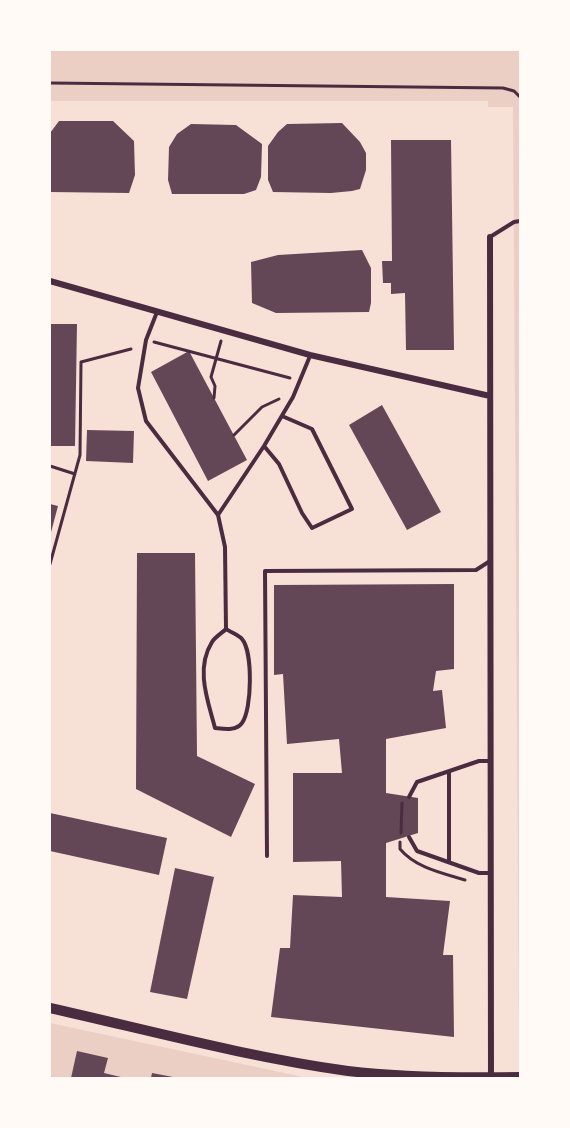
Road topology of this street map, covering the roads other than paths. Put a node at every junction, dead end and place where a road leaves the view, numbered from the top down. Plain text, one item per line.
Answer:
1 (520, 221) edge
2 (490, 237) joint
3 (50, 281) edge
4 (158, 312) junction
5 (310, 355) junction
6 (490, 396) junction
7 (282, 416) junction
8 (264, 446) junction
9 (218, 515) junction
10 (491, 561) junction
11 (226, 629) junction
12 (491, 761) junction
13 (449, 771) junction
14 (408, 797) dead end
15 (409, 837) dead end
16 (267, 856) dead end
17 (449, 862) junction
18 (491, 873) junction
19 (50, 1008) edge
20 (520, 1077) edge
21 (491, 1078) edge

1 - 2 lane
2 - 6 street
3 - 4 street
4 - 5 street
4 - 9 lane
5 - 6 street
5 - 7 lane
6 - 10 street
7 - 8 lane
7 - 8 lane
8 - 9 lane
9 - 11 lane
10 - 12 street
10 - 16 lane
11 - 11 lane
12 - 13 lane
12 - 18 street
13 - 14 lane
13 - 17 lane
15 - 17 lane
17 - 18 lane
18 - 21 street
19 - 21 street
20 - 21 street

